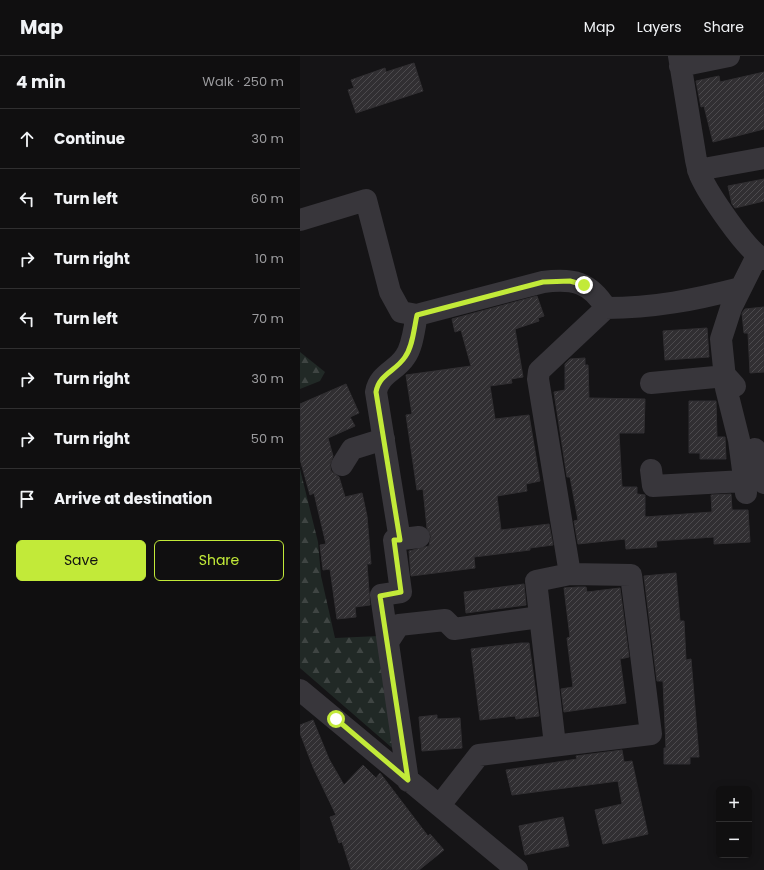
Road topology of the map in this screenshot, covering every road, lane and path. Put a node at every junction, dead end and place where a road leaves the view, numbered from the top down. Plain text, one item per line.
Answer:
1 (729, 56) edge
2 (679, 61) edge
3 (764, 158) edge
4 (698, 170) junction
5 (300, 220) edge
6 (761, 257) edge
7 (741, 288) junction
8 (606, 308) junction
9 (417, 315) junction
10 (726, 376) junction
11 (651, 383) dead end
12 (384, 439) junction
13 (760, 450) edge
14 (342, 465) dead end
15 (650, 470) dead end
16 (752, 486) edge
17 (570, 574) junction
18 (540, 617) junction
19 (388, 642) junction
20 (300, 690) edge
21 (555, 745) junction
22 (408, 780) junction
23 (440, 805) junction
24 (517, 870) edge

1 - 2 street
2 - 4 street
3 - 4 street
4 - 6 street
5 - 9 street
6 - 7 street
7 - 8 street
7 - 10 street
8 - 9 street
8 - 17 street
9 - 12 street
10 - 11 street
10 - 13 street
10 - 16 street
12 - 14 street
12 - 19 street
13 - 16 street
15 - 16 street
17 - 18 street
17 - 21 street
18 - 19 street
18 - 21 street
19 - 22 street
20 - 22 street
21 - 23 street
22 - 23 street
23 - 24 street

